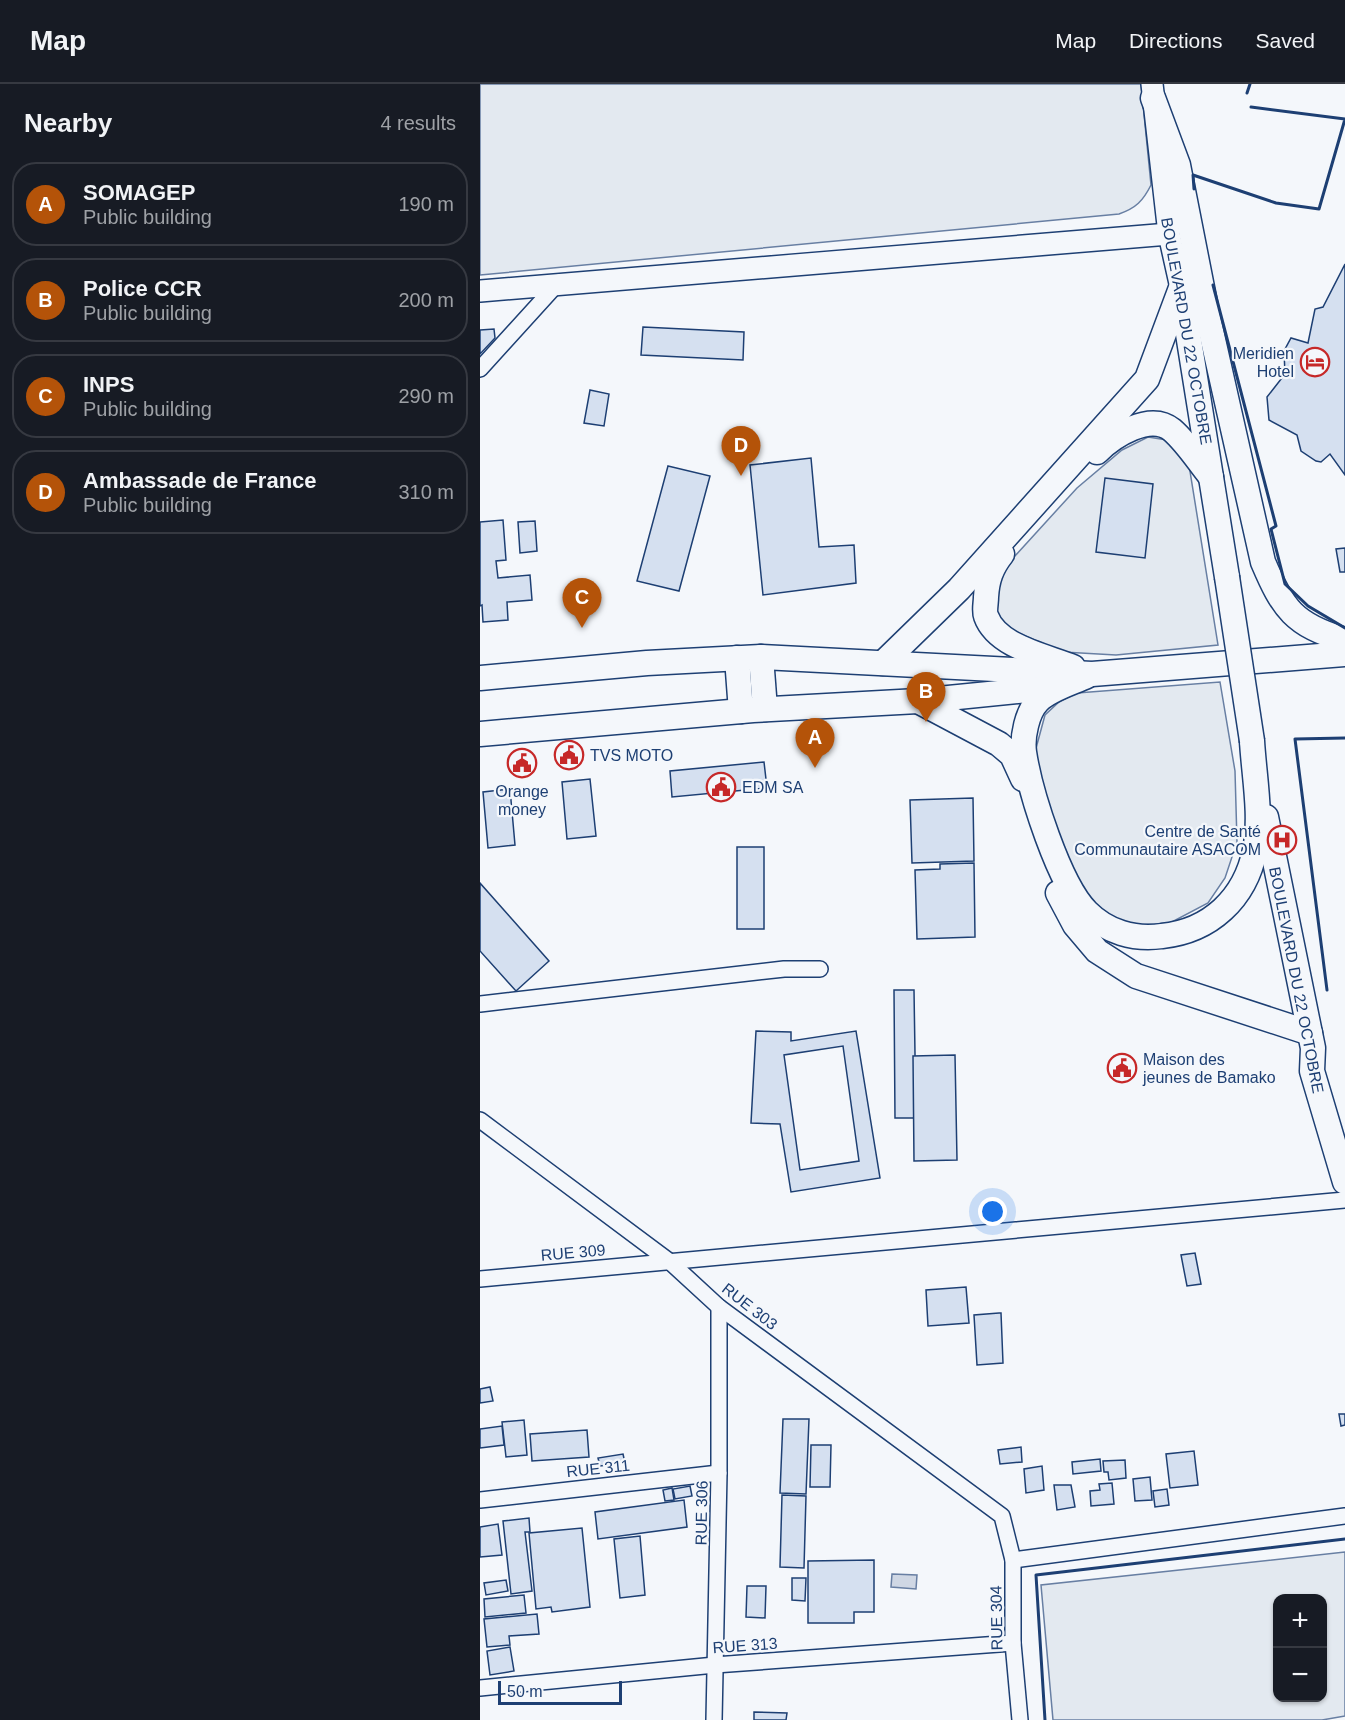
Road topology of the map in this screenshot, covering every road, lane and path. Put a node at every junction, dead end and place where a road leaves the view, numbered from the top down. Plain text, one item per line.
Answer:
1 (1153, 91) edge
2 (1169, 234) junction
3 (559, 282) junction
4 (1181, 288) junction
5 (480, 291) edge
6 (480, 369) edge
7 (1211, 477) junction
8 (1345, 640) edge
9 (1345, 654) edge
10 (761, 657) junction
11 (737, 658) junction
12 (884, 663) junction
13 (1092, 674) junction
14 (480, 678) edge
15 (1062, 687) junction
16 (918, 701) junction
17 (765, 710) junction
18 (741, 711) junction
19 (480, 734) edge
20 (1252, 741) junction
21 (820, 969) dead end
22 (480, 1004) edge
23 (1312, 1040) junction
24 (480, 1120) edge
25 (1345, 1124) edge
26 (1345, 1182) edge
27 (1345, 1200) edge
28 (669, 1261) junction
29 (480, 1279) edge
30 (719, 1307) junction
31 (720, 1473) junction
32 (480, 1500) edge
33 (1002, 1516) joint
34 (1345, 1516) edge
35 (1013, 1560) junction
36 (1013, 1643) junction
37 (715, 1665) junction
38 (480, 1688) edge
39 (714, 1720) edge
40 (1020, 1720) edge

1 - 2 street, BOULEVARD DU 22 OCTOBRE
1 - 8 main road
2 - 3 street
2 - 4 street, BOULEVARD DU 22 OCTOBRE
3 - 5 street
3 - 6 street
4 - 7 main road, BOULEVARD DU 22 OCTOBRE
4 - 12 main road
7 - 13 main road
7 - 20 main road, BOULEVARD DU 22 OCTOBRE, bridge
9 - 13 main road
10 - 11 main road
10 - 12 main road
10 - 17 main road
11 - 14 main road
11 - 18 main road
12 - 13 main road
13 - 15 main road
15 - 16 main road
15 - 20 main road
16 - 17 main road
16 - 23 main road
17 - 18 main road
18 - 19 main road
20 - 23 main road, BOULEVARD DU 22 OCTOBRE
21 - 22 street
23 - 25 main road
23 - 26 main road, BOULEVARD DU 22 OCTOBRE
24 - 28 street, RUE 303
27 - 28 street, RUE 309
28 - 29 street, RUE 309
28 - 30 street, RUE 303
30 - 31 street, RUE 306
30 - 33 street, RUE 303
31 - 32 street, RUE 311
31 - 37 street, RUE 306
33 - 35 street, RUE 304
34 - 35 street
35 - 36 street, RUE 304
36 - 37 street, RUE 313
36 - 40 street, RUE 304
37 - 38 street, RUE 313
37 - 39 street, RUE 306

